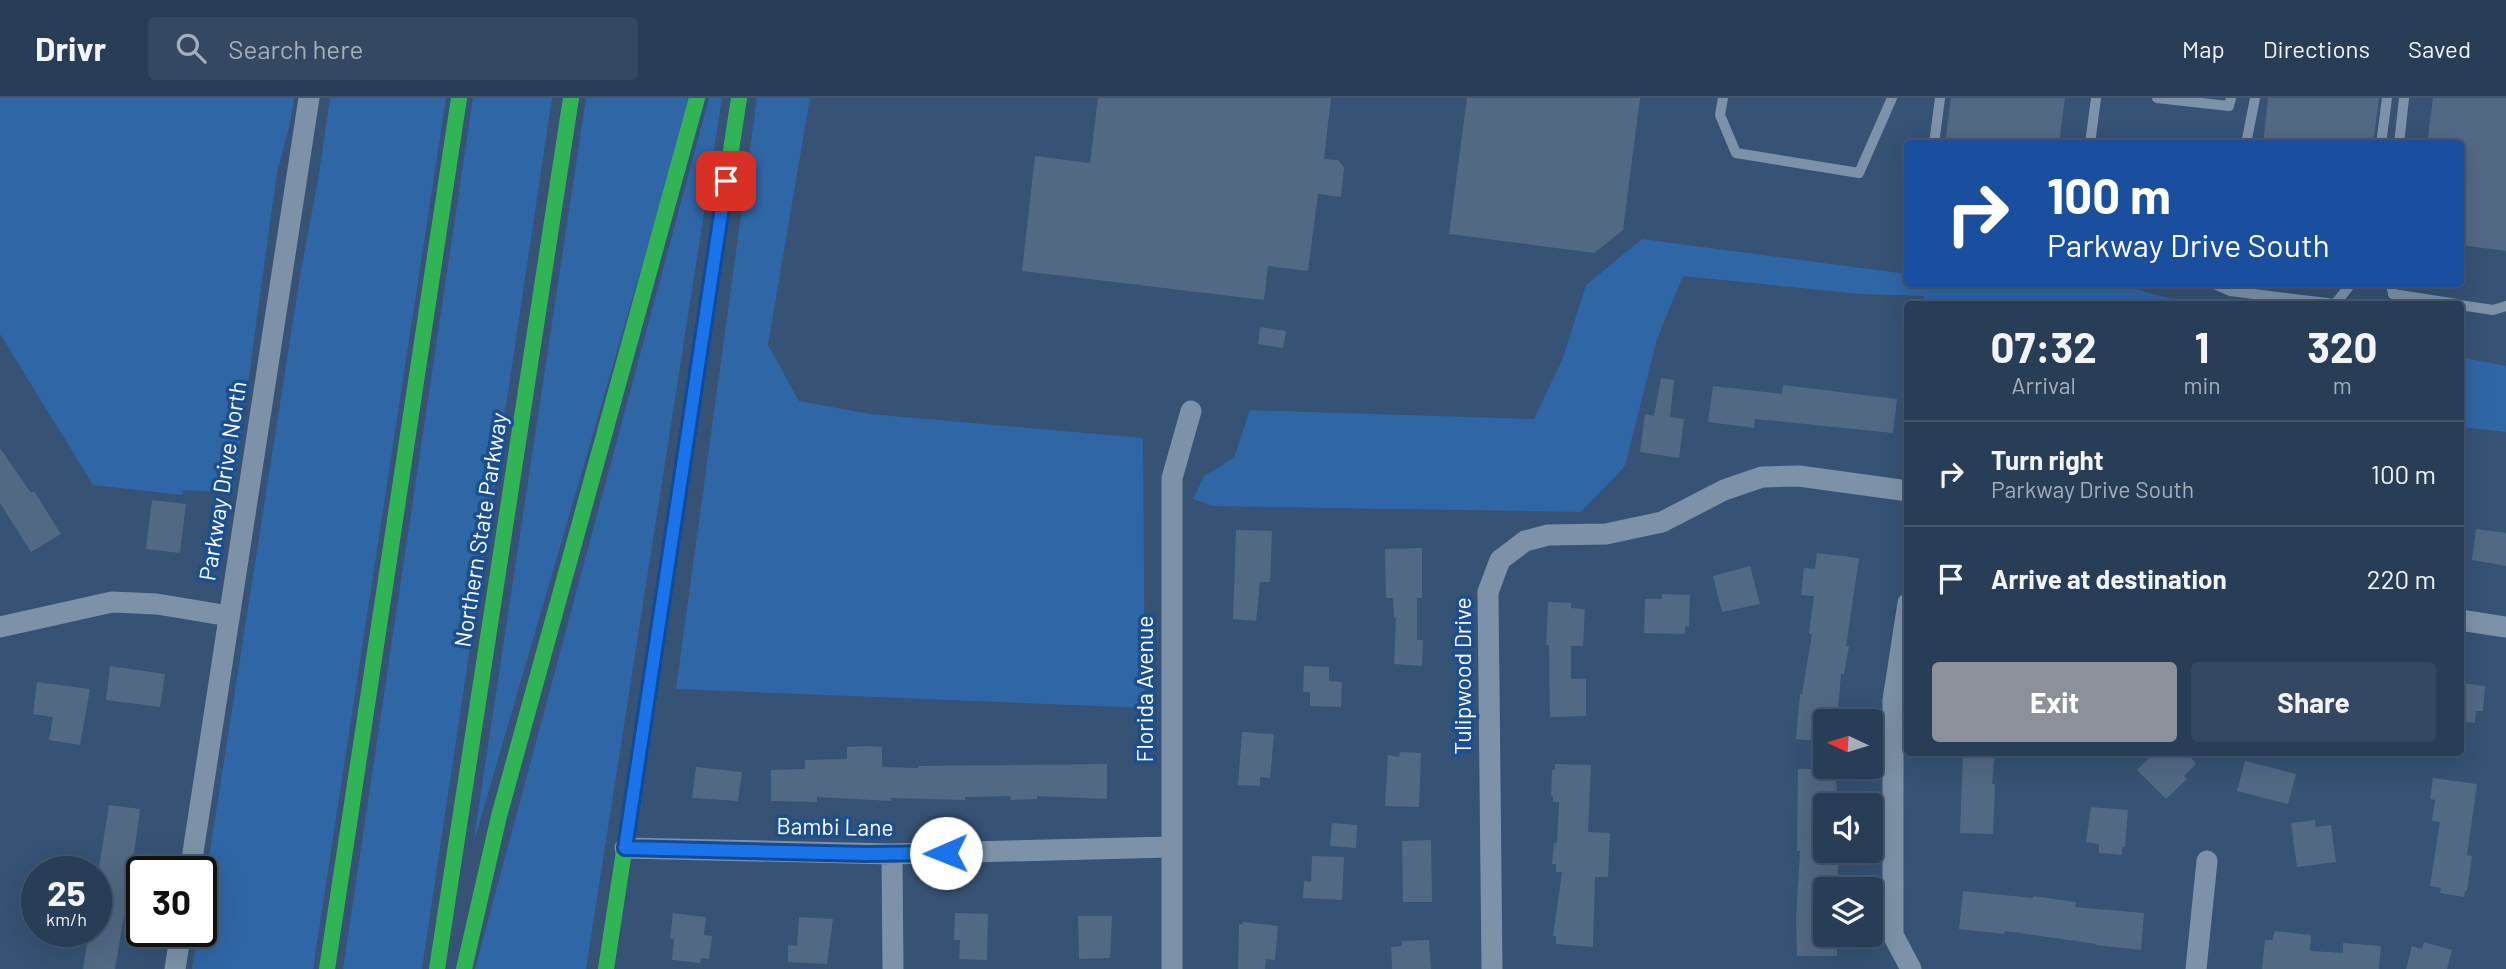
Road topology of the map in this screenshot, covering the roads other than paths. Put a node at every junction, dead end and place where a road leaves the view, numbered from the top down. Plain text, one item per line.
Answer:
1 (309, 98) edge
2 (459, 98) edge
3 (571, 98) edge
4 (697, 98) edge
5 (739, 98) edge
6 (1723, 98) edge
7 (1892, 98) edge
8 (1940, 98) edge
9 (2096, 98) edge
10 (2157, 98) edge
11 (2231, 98) edge
12 (2255, 98) edge
13 (2387, 98) edge
14 (2404, 98) edge
15 (1935, 140) edge
16 (2091, 140) edge
17 (2247, 140) edge
18 (2382, 140) edge
19 (2399, 140) edge
20 (2221, 287) edge
21 (2348, 287) edge
22 (2392, 287) edge
23 (2310, 301) edge
24 (2337, 301) edge
25 (2435, 301) edge
26 (2464, 306) edge
27 (2506, 306) edge
28 (1191, 411) dead end
29 (1904, 490) edge
30 (229, 616) junction
31 (2464, 621) edge
32 (2, 623) edge
33 (2506, 627) edge
34 (1904, 629) edge
35 (1170, 846) junction
36 (625, 848) junction
37 (892, 854) junction
38 (192, 856) edge
39 (2207, 861) dead end
40 (179, 947) edge
41 (176, 969) edge
42 (327, 969) edge
43 (437, 969) edge
44 (464, 969) edge
45 (606, 969) edge
46 (893, 969) edge
47 (1172, 969) edge
48 (1492, 969) edge
49 (1911, 969) edge
50 (2196, 969) edge

1 - 30 street, Parkway Drive North
2 - 42 main road
3 - 43 main road, Northern State Parkway
4 - 44 main road
5 - 36 main road
6 - 7 lane
8 - 15 lane
9 - 16 lane
10 - 11 lane
12 - 17 lane
13 - 18 lane
14 - 19 lane
20 - 23 lane
21 - 24 lane
22 - 25 lane
26 - 27 lane
28 - 35 street, Florida Avenue
29 - 48 street, Tulipwood Drive
30 - 32 street
30 - 38 street, Parkway Drive North
31 - 33 street
34 - 49 street
35 - 37 street, Bambi Lane
35 - 47 street, Florida Avenue
36 - 37 street, Bambi Lane
36 - 45 main road
37 - 46 street
39 - 50 street
40 - 41 street

